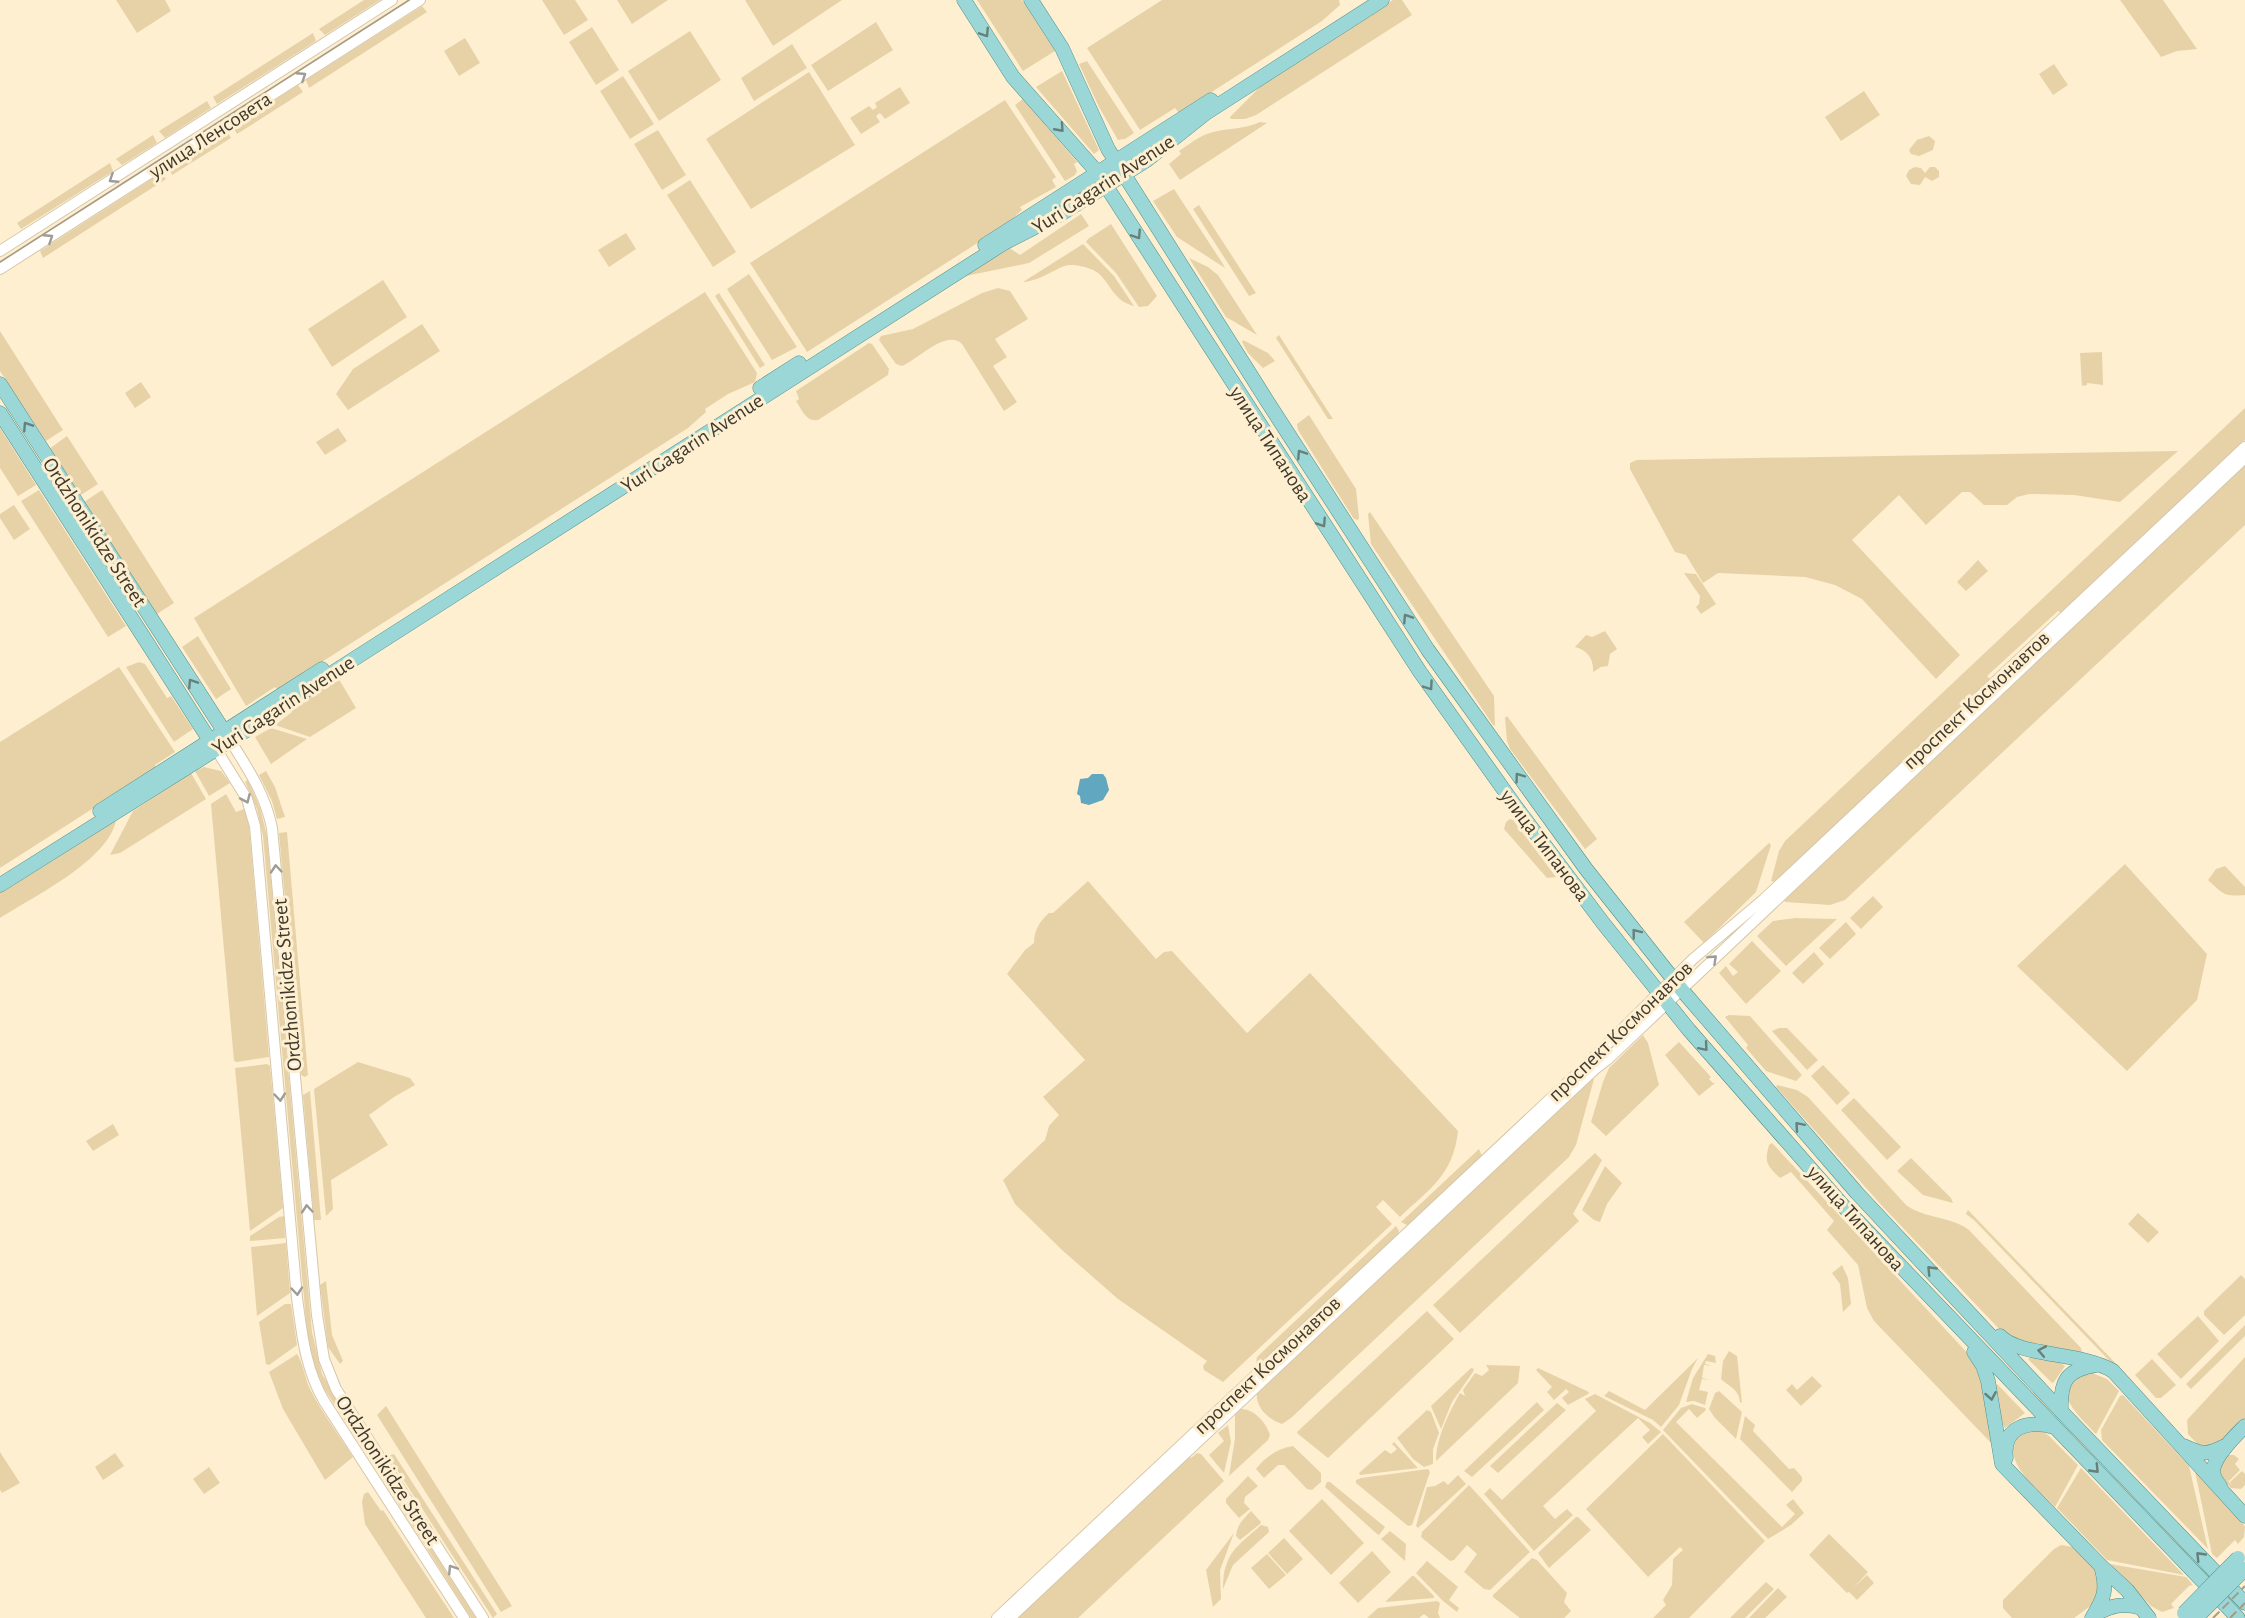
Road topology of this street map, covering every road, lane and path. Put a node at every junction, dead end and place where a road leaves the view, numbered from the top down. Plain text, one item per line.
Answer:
1 (392, 0) edge
2 (420, 0) edge
3 (964, 0) edge
4 (1031, 0) edge
5 (1367, 0) edge
6 (1382, 0) edge
7 (1115, 161) junction
8 (1097, 172) junction
9 (1123, 175) junction
10 (1106, 185) junction
11 (0, 251) edge
12 (0, 269) edge
13 (0, 384) edge
14 (0, 413) edge
15 (2245, 447) edge
16 (2245, 458) edge
17 (227, 736) junction
18 (213, 745) junction
19 (0, 875) edge
20 (0, 885) edge
21 (1677, 984) junction
22 (1663, 998) junction
23 (1971, 1312) junction
24 (1957, 1327) junction
25 (2101, 1363) junction
26 (2061, 1411) junction
27 (2245, 1426) edge
28 (2055, 1427) junction
29 (2182, 1446) junction
30 (2225, 1446) junction
31 (2007, 1468) junction
32 (2224, 1492) junction
33 (2245, 1516) edge
34 (2243, 1559) edge
35 (2101, 1566) junction
36 (2243, 1601) edge
37 (2145, 1613) edge
38 (2234, 1614) edge
39 (2093, 1616) edge
40 (2186, 1616) edge
41 (464, 1618) edge
42 (483, 1618) edge
43 (997, 1618) edge
44 (1010, 1618) edge

1 -> 11 street, улица Ленсовета
12 -> 2 street, улица Ленсовета
3 -> 8 main road, улица Типанова
4 - 7 main road, улица Типанова
5 - 7 main road, Yuri Gagarin Avenue
6 - 9 main road, Yuri Gagarin Avenue
7 - 8 main road, Yuri Gagarin Avenue
7 - 9 main road, улица Типанова
8 - 10 main road, улица Типанова
8 - 17 main road, Yuri Gagarin Avenue
9 - 10 main road, Yuri Gagarin Avenue
21 -> 9 main road, улица Типанова
10 - 17 main road, Yuri Gagarin Avenue
10 -> 22 main road, улица Типанова
17 -> 13 main road, Ordzhonikidze Street
14 - 18 main road, Ordzhonikidze Street
15 - 21 street, проспект Космонавтов
21 -> 16 street, проспект Космонавтов
17 - 18 main road, Yuri Gagarin Avenue
42 -> 17 street, Ordzhonikidze Street
18 - 19 main road, Yuri Gagarin Avenue
18 - 20 main road, Yuri Gagarin Avenue
18 -> 41 street, Ordzhonikidze Street
21 - 22 street, проспект Космонавтов
23 -> 21 main road, улица Типанова
22 -> 24 main road, улица Типанова
22 - 43 street, проспект Космонавтов
22 - 44 street, проспект Космонавтов
25 -> 23 main road
23 - 26 main road, улица Типанова
24 - 28 main road, улица Типанова
24 -> 31 main road
25 - 26 main road
25 - 29 main road
36 -> 26 main road, улица Типанова
27 - 30 main road
28 - 31 main road
28 -> 38 main road, улица Типанова
29 - 30 main road
29 - 32 main road
30 - 32 main road
31 - 35 main road
32 - 33 main road
34 - 40 main road, bridge
35 - 37 main road
35 - 39 main road
37 - 39 main road

